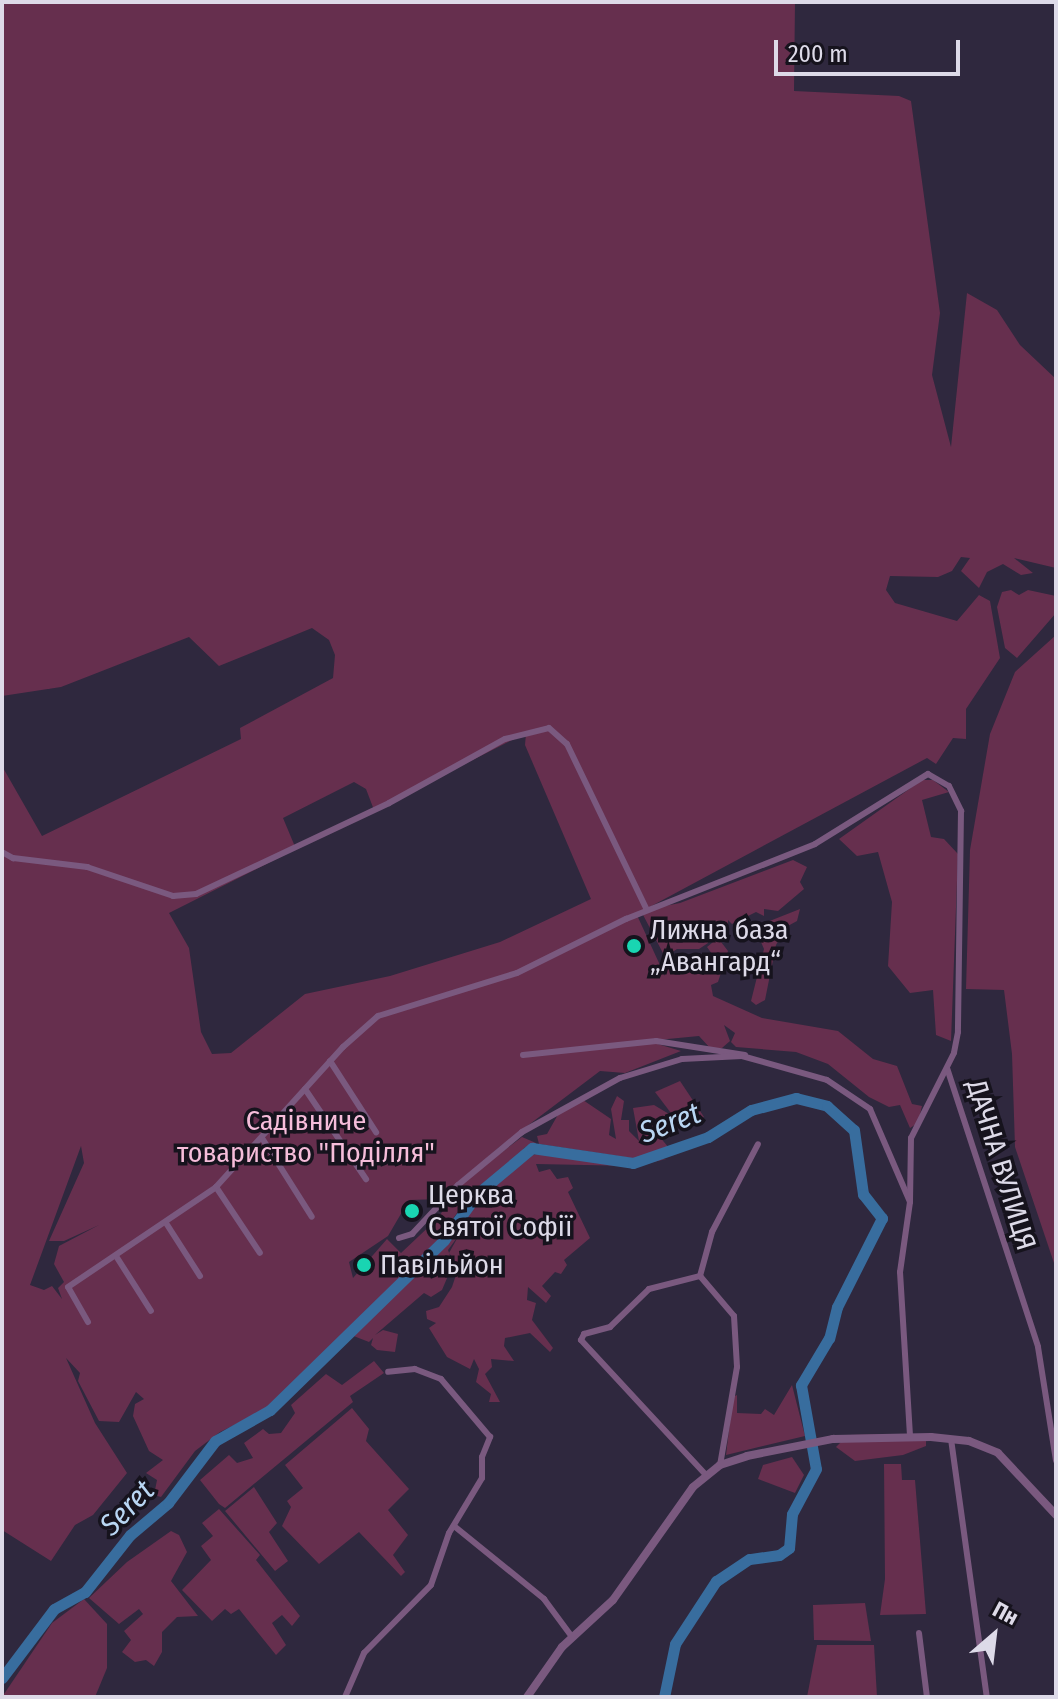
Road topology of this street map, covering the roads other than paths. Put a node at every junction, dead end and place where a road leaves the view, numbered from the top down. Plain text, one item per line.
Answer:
1 (2, 852) edge
2 (647, 910) junction
3 (523, 1055) dead end
4 (753, 1058) junction
5 (330, 1061) junction
6 (947, 1068) junction
7 (305, 1089) junction
8 (376, 1132) dead end
9 (262, 1138) junction
10 (758, 1144) dead end
11 (366, 1179) dead end
12 (216, 1187) junction
13 (910, 1202) junction
14 (312, 1217) dead end
15 (166, 1223) junction
16 (399, 1238) dead end
17 (260, 1253) dead end
18 (116, 1256) junction
19 (200, 1276) dead end
20 (700, 1276) junction
21 (151, 1311) dead end
22 (88, 1322) dead end
23 (388, 1372) dead end
24 (910, 1436) junction
25 (951, 1439) junction
26 (1056, 1461) edge
27 (720, 1465) junction
28 (706, 1475) junction
29 (1056, 1515) edge
30 (454, 1526) junction
31 (919, 1633) dead end
32 (572, 1637) junction
33 (345, 1697) edge
34 (527, 1697) edge
35 (927, 1697) edge
36 (987, 1697) edge

1 - 2 street
2 - 5 street
2 - 6 street
3 - 4 street
4 - 13 street
4 - 16 street
5 - 7 street
5 - 8 street
6 - 13 street
6 - 26 street, ДАЧНА ВУЛИЦЯ
7 - 9 street
7 - 11 street
9 - 12 street
9 - 14 street
10 - 20 street
12 - 15 street
12 - 17 street
13 - 24 street
15 - 18 street
15 - 19 street
18 - 21 street
18 - 22 street
20 - 27 street
20 - 28 street
23 - 30 street
24 - 25 street
24 - 27 street
25 - 29 street
25 - 36 street
27 - 28 street
28 - 32 street
30 - 32 street
30 - 33 street
31 - 35 street
32 - 34 street

